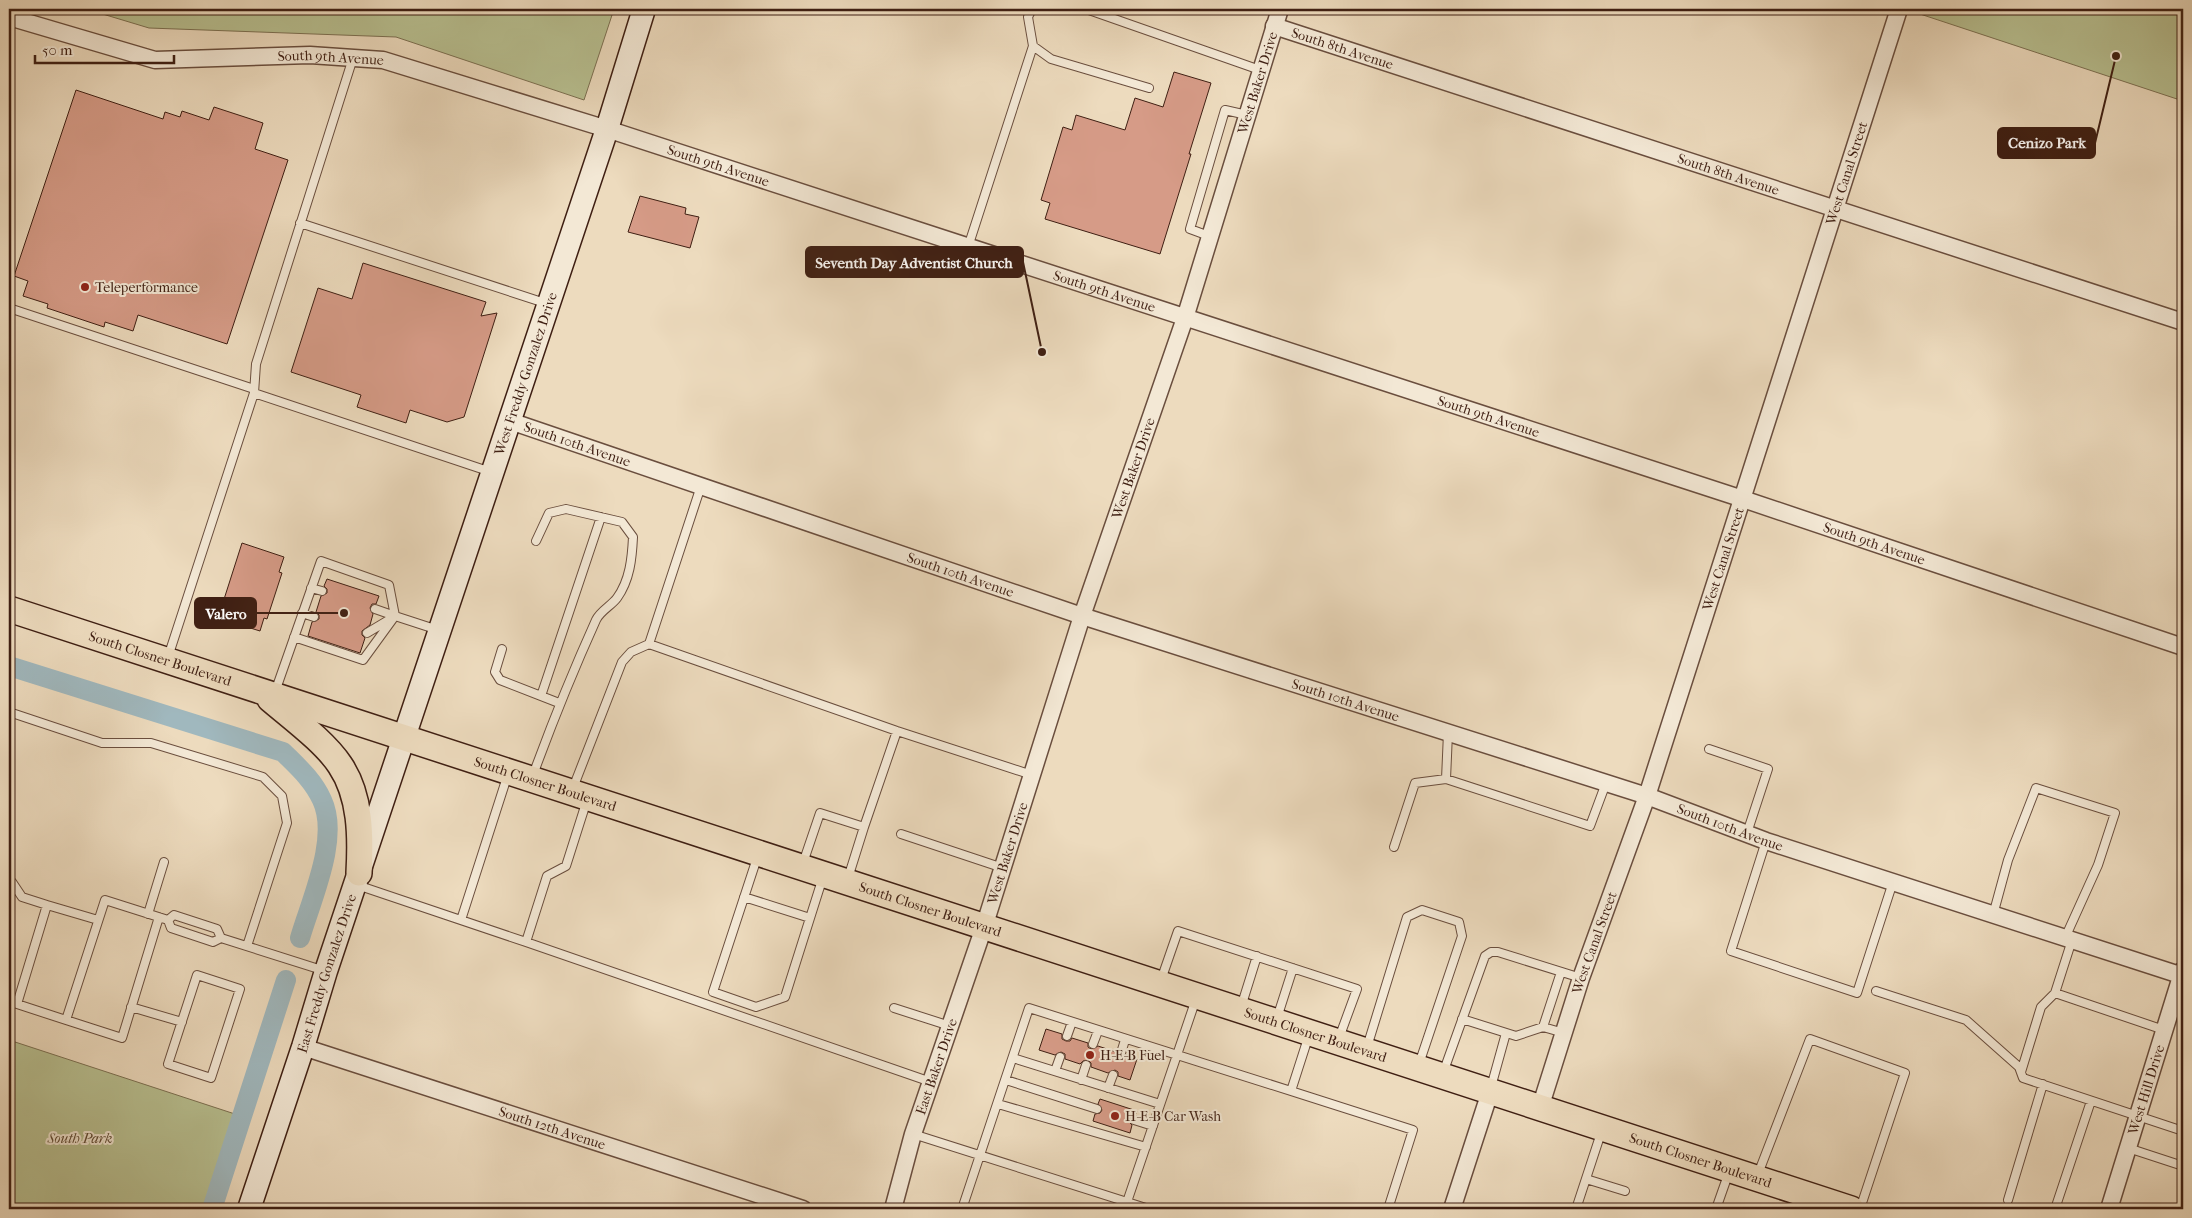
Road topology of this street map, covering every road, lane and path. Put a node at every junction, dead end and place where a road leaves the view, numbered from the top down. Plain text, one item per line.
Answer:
1 (644, 9) edge
2 (1032, 9) edge
3 (1086, 9) edge
4 (1280, 9) edge
5 (1899, 9) edge
6 (9, 17) edge
7 (1274, 26) junction
8 (1032, 46) junction
9 (353, 58) junction
10 (1260, 70) junction
11 (1149, 88) dead end
12 (1247, 115) junction
13 (607, 129) junction
14 (1835, 209) junction
15 (300, 222) junction
16 (1209, 236) junction
17 (968, 247) junction
18 (548, 304) junction
19 (9, 308) edge
20 (1184, 318) junction
21 (2183, 322) edge
22 (254, 391) junction
23 (510, 421) junction
24 (492, 472) junction
25 (701, 486) junction
26 (1743, 499) junction
27 (601, 517) junction
28 (536, 541) dead end
29 (311, 588) junction
30 (322, 591) dead end
31 (9, 609) edge
32 (375, 609) dead end
33 (302, 613) junction
34 (396, 616) junction
35 (1082, 616) junction
36 (314, 617) dead end
37 (440, 631) junction
38 (367, 633) dead end
39 (294, 637) junction
40 (649, 644) junction
41 (2183, 647) edge
42 (502, 649) dead end
43 (166, 660) junction
44 (268, 694) junction
45 (541, 696) junction
46 (559, 703) junction
47 (9, 712) edge
48 (897, 732) junction
49 (1448, 733) junction
50 (404, 738) junction
51 (1709, 749) dead end
52 (1032, 775) junction
53 (520, 776) junction
54 (1446, 779) junction
55 (1606, 783) junction
56 (580, 795) junction
57 (1647, 796) junction
58 (864, 827) junction
59 (902, 834) dead end
60 (1747, 834) junction
61 (1766, 841) junction
62 (1394, 847) dead end
63 (759, 854) junction
64 (164, 862) dead end
65 (1003, 868) junction
66 (824, 875) junction
67 (357, 879) junction
68 (9, 881) edge
69 (1893, 882) junction
70 (744, 897) junction
71 (47, 905) junction
72 (148, 914) junction
73 (1993, 915) junction
74 (160, 917) junction
75 (810, 918) junction
76 (98, 920) junction
77 (168, 920) junction
78 (461, 920) junction
79 (984, 927) junction
80 (221, 938) junction
81 (2069, 939) junction
82 (526, 942) junction
83 (247, 946) junction
84 (1257, 956) junction
85 (1293, 968) junction
86 (326, 971) junction
87 (1561, 972) junction
88 (2183, 974) edge
89 (1581, 978) junction
90 (1160, 984) junction
91 (1876, 991) dead end
92 (2055, 993) junction
93 (1197, 996) junction
94 (131, 1007) junction
95 (894, 1008) dead end
96 (1240, 1010) junction
97 (1462, 1019) junction
98 (66, 1020) junction
99 (182, 1022) junction
100 (1072, 1022) junction
101 (1276, 1022) junction
102 (950, 1026) junction
103 (1543, 1027) junction
104 (2164, 1030) junction
105 (1098, 1031) junction
106 (1310, 1033) junction
107 (1506, 1033) junction
108 (1564, 1033) junction
109 (1067, 1036) dead end
110 (1125, 1040) junction
111 (1338, 1042) junction
112 (1093, 1044) dead end
113 (303, 1047) junction
114 (1365, 1051) junction
115 (1120, 1053) dead end
116 (1176, 1056) junction
117 (1060, 1057) dead end
118 (1012, 1058) junction
119 (1086, 1066) dead end
120 (1418, 1068) junction
121 (1055, 1071) junction
122 (2021, 1072) junction
123 (1113, 1074) dead end
124 (1442, 1076) junction
125 (1006, 1080) junction
126 (1081, 1080) junction
127 (931, 1082) junction
128 (2043, 1084) junction
129 (1108, 1088) junction
130 (1291, 1091) junction
131 (1490, 1092) junction
132 (2091, 1100) junction
133 (998, 1104) junction
134 (1160, 1104) junction
135 (1540, 1108) junction
136 (1097, 1109) dead end
137 (2138, 1116) junction
138 (1134, 1120) dead end
139 (1153, 1126) junction
140 (1602, 1128) junction
141 (2183, 1131) edge
142 (912, 1134) junction
143 (1146, 1147) junction
144 (2128, 1148) junction
145 (980, 1155) junction
146 (2183, 1166) edge
147 (1730, 1170) junction
148 (1756, 1178) junction
149 (1586, 1179) junction
150 (1625, 1191) dead end
151 (2008, 1200) dead end
152 (1126, 1206) edge
153 (248, 1209) edge
154 (803, 1209) edge
155 (893, 1209) edge
156 (962, 1209) edge
157 (1149, 1209) edge
158 (1388, 1209) edge
159 (1452, 1209) edge
160 (1576, 1209) edge
161 (1716, 1209) edge
162 (1850, 1209) edge
163 (1860, 1209) edge
164 (2055, 1209) edge
165 (2109, 1209) edge

1 - 13 main road, West Freddy Gonzalez Drive
2 - 8 lane
3 - 10 lane
4 - 7 street, West Baker Drive
5 - 14 street, West Canal Street
6 - 9 street, South 9th Avenue
7 - 10 street, West Baker Drive
7 - 14 street, South 8th Avenue
8 - 11 lane
8 - 17 lane
9 - 13 street, South 9th Avenue
9 - 15 lane
10 - 12 street, West Baker Drive
12 - 16 street, West Baker Drive
12 - 16 lane
13 - 17 street, South 9th Avenue
13 - 18 main road, West Freddy Gonzalez Drive
14 - 21 street, South 8th Avenue
14 - 26 street, West Canal Street
15 - 18 lane
15 - 22 lane
16 - 20 street, West Baker Drive
17 - 20 street, South 9th Avenue
18 - 23 main road, West Freddy Gonzalez Drive
19 - 22 lane
20 - 26 street, South 9th Avenue
20 - 35 street, West Baker Drive
22 - 24 lane
22 - 43 lane
23 - 24 main road, West Freddy Gonzalez Drive
23 - 25 street, South 10th Avenue
24 - 37 main road, West Freddy Gonzalez Drive
25 - 35 street, South 10th Avenue
25 - 40 lane
26 - 41 street, South 9th Avenue
26 - 57 street, West Canal Street
27 - 28 lane
27 - 45 lane
27 - 46 lane
29 - 30 lane
29 - 33 lane
29 - 34 lane
31 - 43 main road, South Closner Boulevard
32 - 34 lane
33 - 36 lane
33 - 39 lane
34 - 37 lane
34 - 38 lane
34 - 39 lane
35 - 49 street, South 10th Avenue
35 - 52 street, West Baker Drive
37 - 50 main road, West Freddy Gonzalez Drive
39 - 44 lane
40 - 48 lane
40 - 56 lane
42 - 45 lane
43 - 44 main road, South Closner Boulevard
44 - 50 main road, South Closner Boulevard
44 - 67 main road
45 - 46 lane
46 - 53 lane
47 - 83 lane
48 - 52 lane
48 - 58 lane
49 - 54 lane
49 - 55 street, South 10th Avenue
50 - 53 main road, South Closner Boulevard
50 - 67 main road, East Freddy Gonzalez Drive
51 - 60 lane
52 - 65 street, West Baker Drive
53 - 56 main road, South Closner Boulevard
53 - 78 lane
54 - 55 lane
54 - 62 lane
55 - 57 street, South 10th Avenue
56 - 63 main road, South Closner Boulevard
56 - 82 lane
57 - 60 street, South 10th Avenue
57 - 89 street, West Canal Street
58 - 66 lane
58 - 66 lane
59 - 65 lane
60 - 61 street, South 10th Avenue
61 - 69 street, South 10th Avenue
61 - 69 lane
63 - 66 main road, South Closner Boulevard
63 - 70 lane
64 - 72 lane
65 - 79 street, West Baker Drive
66 - 75 lane
66 - 79 main road, South Closner Boulevard
67 - 78 lane
67 - 86 main road, East Freddy Gonzalez Drive
68 - 71 lane
69 - 73 street, South 10th Avenue
70 - 75 lane
70 - 75 lane
71 - 76 lane
71 - 98 lane
72 - 74 lane
72 - 76 lane
73 - 81 street, South 10th Avenue
73 - 81 lane
74 - 77 lane
74 - 94 lane
76 - 98 lane
77 - 80 lane
77 - 80 lane
78 - 82 lane
79 - 90 main road, South Closner Boulevard
79 - 102 street, East Baker Drive
80 - 83 lane
81 - 88 street, South 10th Avenue
81 - 92 lane
82 - 127 lane
83 - 86 lane
84 - 85 lane
84 - 90 lane
84 - 96 lane
85 - 101 lane
85 - 111 lane
86 - 113 main road, East Freddy Gonzalez Drive
87 - 89 lane
87 - 97 lane
87 - 103 lane
88 - 104 street, West Hill Drive
89 - 108 street, West Canal Street
90 - 93 main road, South Closner Boulevard
91 - 122 lane
92 - 104 lane
92 - 122 lane
93 - 96 main road, South Closner Boulevard
93 - 116 lane
94 - 98 lane
94 - 99 lane
95 - 102 lane
96 - 101 main road, South Closner Boulevard
97 - 107 lane
97 - 124 lane
99 - 99 lane
100 - 105 lane
100 - 109 lane
100 - 118 lane
101 - 106 main road, South Closner Boulevard
102 - 127 street, East Baker Drive
103 - 107 lane
103 - 108 lane
104 - 137 street, West Hill Drive
105 - 110 lane
105 - 112 lane
106 - 111 main road, South Closner Boulevard
106 - 130 lane
107 - 131 lane
108 - 135 street, West Canal Street
110 - 115 lane
110 - 116 lane
111 - 114 main road, South Closner Boulevard
113 - 153 main road, East Freddy Gonzalez Drive
113 - 154 street, South 12th Avenue
114 - 120 main road, South Closner Boulevard
114 - 120 lane
116 - 130 lane
116 - 134 lane
117 - 121 lane
118 - 121 lane
118 - 125 lane
119 - 126 lane
120 - 124 main road, South Closner Boulevard
121 - 126 lane
122 - 128 lane
123 - 129 lane
124 - 131 main road, South Closner Boulevard
125 - 133 lane
125 - 136 lane
126 - 129 lane
127 - 142 street, East Baker Drive
128 - 132 lane
128 - 151 lane
129 - 134 lane
130 - 158 lane
131 - 135 main road, South Closner Boulevard
131 - 159 street
132 - 137 lane
132 - 164 lane
133 - 143 lane
133 - 145 lane
134 - 139 lane
135 - 140 main road, South Closner Boulevard
137 - 141 lane
137 - 144 street, West Hill Drive
138 - 139 lane
139 - 143 lane
140 - 147 main road, South Closner Boulevard
140 - 149 lane
142 - 145 lane
142 - 155 street, East Baker Drive
143 - 152 lane
144 - 146 lane
144 - 165 street, West Hill Drive
145 - 152 lane
145 - 156 lane
147 - 148 main road, South Closner Boulevard
147 - 161 lane
148 - 162 main road, South Closner Boulevard
148 - 163 lane
149 - 150 lane
149 - 160 lane
152 - 157 lane

